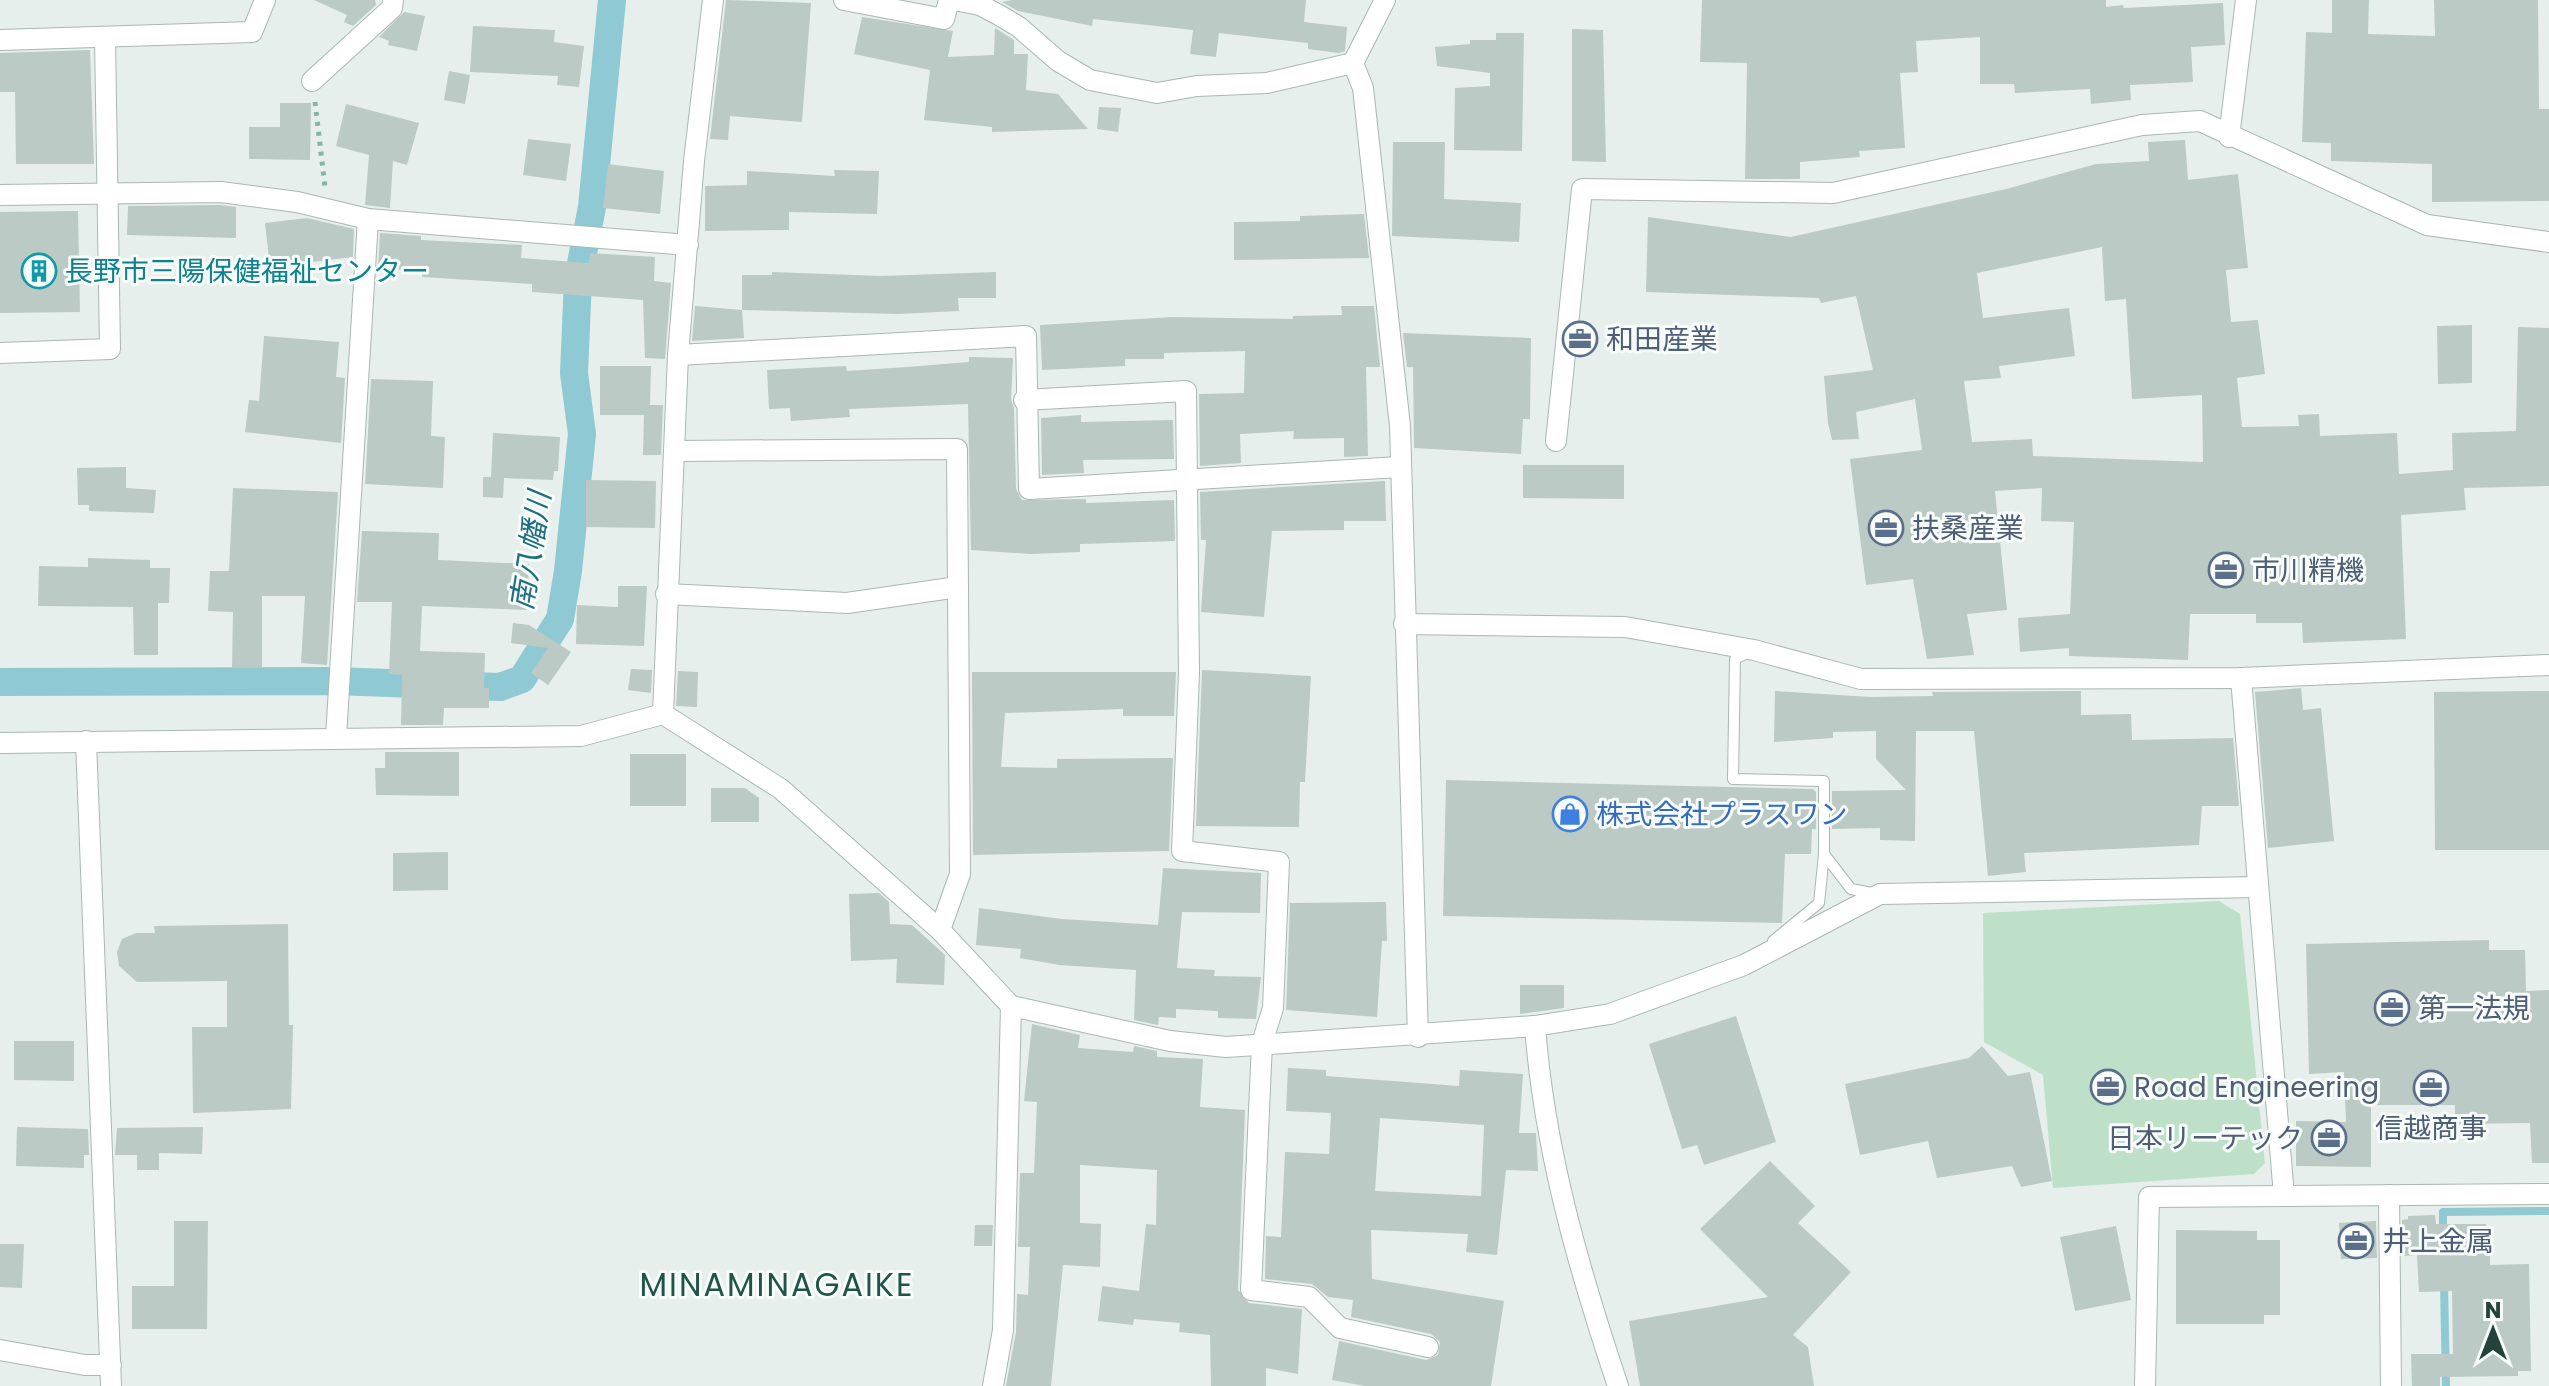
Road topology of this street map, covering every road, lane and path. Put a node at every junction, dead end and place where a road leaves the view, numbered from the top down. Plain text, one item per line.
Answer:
1 (265, 0) edge
2 (393, 0) edge
3 (713, 0) edge
4 (844, 0) edge
5 (952, 0) edge
6 (1385, 0) edge
7 (2246, 0) edge
8 (105, 38) junction
9 (0, 40) edge
10 (1353, 63) junction
11 (312, 81) joint
12 (2229, 137) junction
13 (107, 193) junction
14 (0, 195) edge
15 (327, 209) junction
16 (368, 219) junction
17 (2549, 242) edge
18 (688, 245) junction
19 (0, 353) edge
20 (678, 355) junction
21 (1024, 400) junction
22 (1556, 441) dead end
23 (676, 451) junction
24 (1399, 467) junction
25 (1189, 479) junction
26 (958, 587) junction
27 (666, 594) junction
28 (1404, 624) junction
29 (1754, 650) junction
30 (2549, 665) edge
31 (2241, 678) junction
32 (663, 714) junction
33 (336, 737) junction
34 (86, 741) junction
35 (0, 743) edge
36 (1824, 854) junction
37 (2258, 887) junction
38 (1880, 894) junction
39 (940, 930) junction
40 (1744, 965) junction
41 (1011, 1006) junction
42 (1535, 1026) junction
43 (1418, 1037) junction
44 (1262, 1043) junction
45 (2549, 1194) edge
46 (2389, 1195) junction
47 (2284, 1196) junction
48 (1428, 1347) dead end
49 (0, 1350) edge
50 (111, 1376) edge
51 (993, 1386) edge
52 (1618, 1386) edge
53 (2145, 1386) edge
54 (2391, 1386) edge

1 - 8 street
2 - 11 street
3 - 18 street
4 - 5 street
5 - 10 street
6 - 10 street
7 - 12 street
8 - 9 street
8 - 13 street
10 - 24 street
11 - 15 path
12 - 17 street
12 - 22 street
13 - 14 street
13 - 15 street
13 - 19 street
15 - 16 street
16 - 18 street
16 - 33 street
18 - 20 street
20 - 21 street
20 - 23 street
21 - 25 street
21 - 25 street
23 - 26 street
23 - 27 street
24 - 25 street
24 - 28 street
25 - 44 street
26 - 27 street
26 - 39 street
27 - 32 street
28 - 29 street
28 - 43 street
29 - 31 street
29 - 36 lane
30 - 31 street
31 - 37 street
32 - 33 street
32 - 39 street
33 - 34 street
34 - 35 street
34 - 50 street
36 - 38 lane
36 - 40 lane
37 - 38 street
37 - 47 street
38 - 40 street
39 - 41 street
40 - 42 street
41 - 44 street
41 - 51 street
42 - 43 street
42 - 52 street
43 - 44 street
44 - 48 street
45 - 46 street
46 - 47 street
46 - 54 street
47 - 53 street
49 - 50 street

